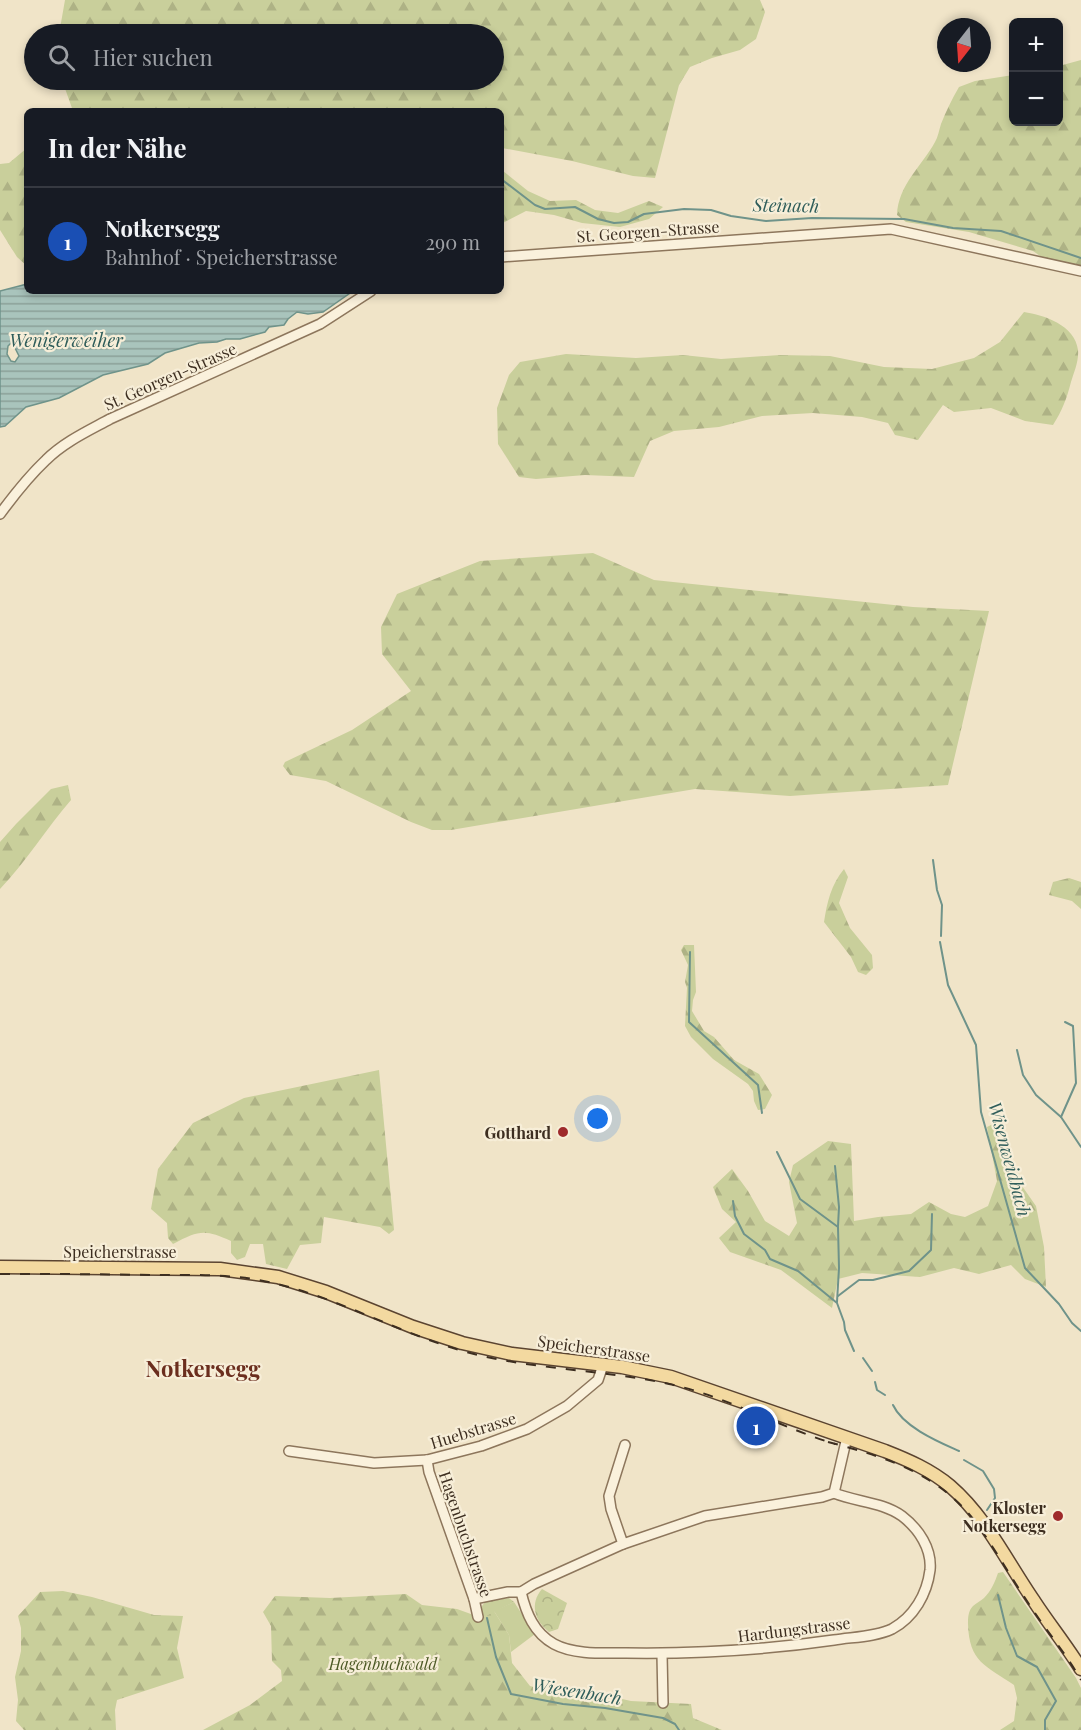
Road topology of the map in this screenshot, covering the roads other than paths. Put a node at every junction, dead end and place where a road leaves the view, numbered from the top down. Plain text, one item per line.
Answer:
1 (504, 257) edge
2 (1081, 271) edge
3 (366, 294) edge
4 (0, 514) edge
5 (0, 1267) edge
6 (603, 1365) junction
7 (847, 1437) junction
8 (625, 1445) dead end
9 (289, 1452) dead end
10 (427, 1460) junction
11 (834, 1493) junction
12 (623, 1544) junction
13 (521, 1592) junction
14 (474, 1599) junction
15 (478, 1617) dead end
16 (662, 1654) junction
17 (1081, 1668) edge
18 (663, 1703) dead end

1 - 2 street, St. Georgen-Strasse
3 - 4 street, St. Georgen-Strasse
5 - 6 main road, Speicherstrasse
6 - 7 main road, Speicherstrasse
6 - 10 street, Huebstrasse
7 - 11 street
7 - 17 main road, Speicherstrasse
8 - 12 street
9 - 10 street, Huebstrasse
10 - 14 street, Hagenbuchstrasse
11 - 12 street, Hardungstrasse
11 - 16 street, Hardungstrasse
12 - 13 street, Hardungstrasse
13 - 14 street, Hardungstrasse
13 - 16 street, Hardungstrasse
14 - 15 street, Hagenbuchstrasse
16 - 18 street

